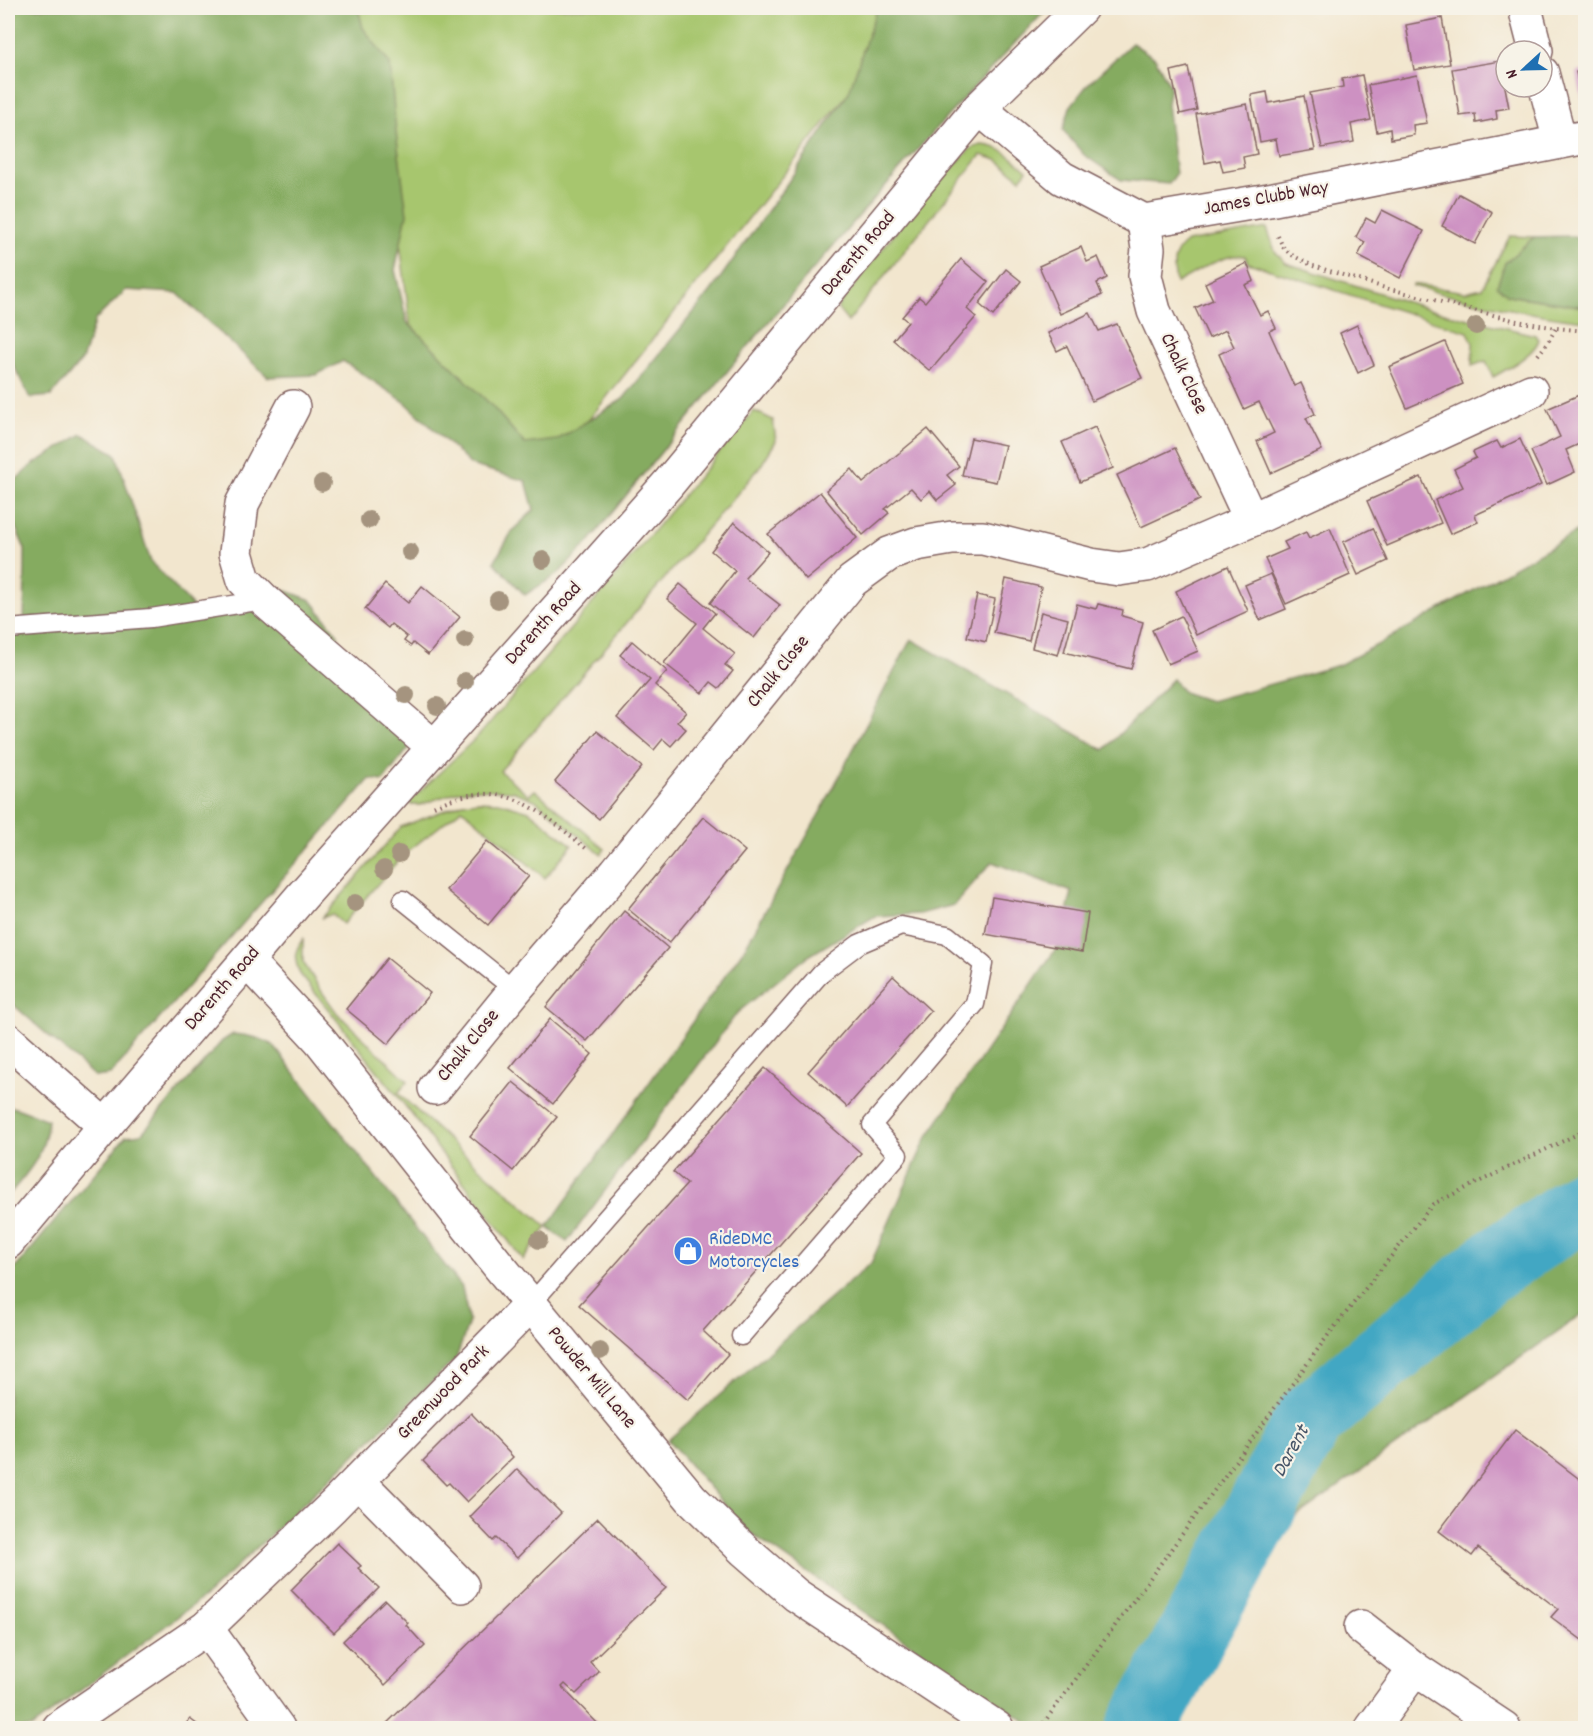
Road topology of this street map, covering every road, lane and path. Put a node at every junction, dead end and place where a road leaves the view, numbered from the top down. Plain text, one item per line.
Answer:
1 (1081, 8) edge
2 (1527, 8) edge
3 (1533, 39) edge
4 (1554, 99) edge
5 (979, 108) junction
6 (1573, 139) edge
7 (1269, 200) junction
8 (1144, 221) junction
9 (1586, 331) edge
10 (1531, 391) dead end
11 (293, 407) dead end
12 (1251, 520) junction
13 (264, 600) junction
14 (8, 629) edge
15 (434, 747) junction
16 (433, 806) dead end
17 (616, 872) junction
18 (403, 900) dead end
19 (246, 963) junction
20 (515, 990) junction
21 (8, 1040) edge
22 (435, 1088) dead end
23 (105, 1126) junction
24 (1586, 1130) edge
25 (8, 1242) edge
26 (530, 1305) junction
27 (741, 1336) dead end
28 (358, 1481) junction
29 (462, 1586) dead end
30 (206, 1628) junction
31 (1360, 1628) dead end
32 (1415, 1669) junction
33 (60, 1728) edge
34 (278, 1728) edge
35 (997, 1728) edge
36 (1040, 1728) edge
37 (1372, 1728) edge
38 (1504, 1728) edge

1 - 5 street, Darenth Road
2 - 3 street
4 - 6 street
5 - 8 street
5 - 15 street, Darenth Road
6 - 7 street, James Clubb Way
7 - 8 street, James Clubb Way
7 - 9 path
8 - 12 street, Chalk Close
10 - 12 street, Chalk Close
11 - 13 street
12 - 17 street, Chalk Close
13 - 14 lane
13 - 15 street
15 - 19 street, Darenth Road
16 - 17 path
17 - 20 street, Chalk Close
18 - 20 lane
19 - 23 street, Darenth Road
19 - 26 street, Powder Mill Lane
20 - 22 street, Chalk Close
21 - 23 street
23 - 25 street, Darenth Road
24 - 36 path
26 - 27 lane
26 - 28 street, Greenwood Park
26 - 35 street, Powder Mill Lane
28 - 29 street
28 - 30 street, Greenwood Park
30 - 33 street, Greenwood Park
30 - 34 street
31 - 32 street
32 - 37 street
32 - 38 street

